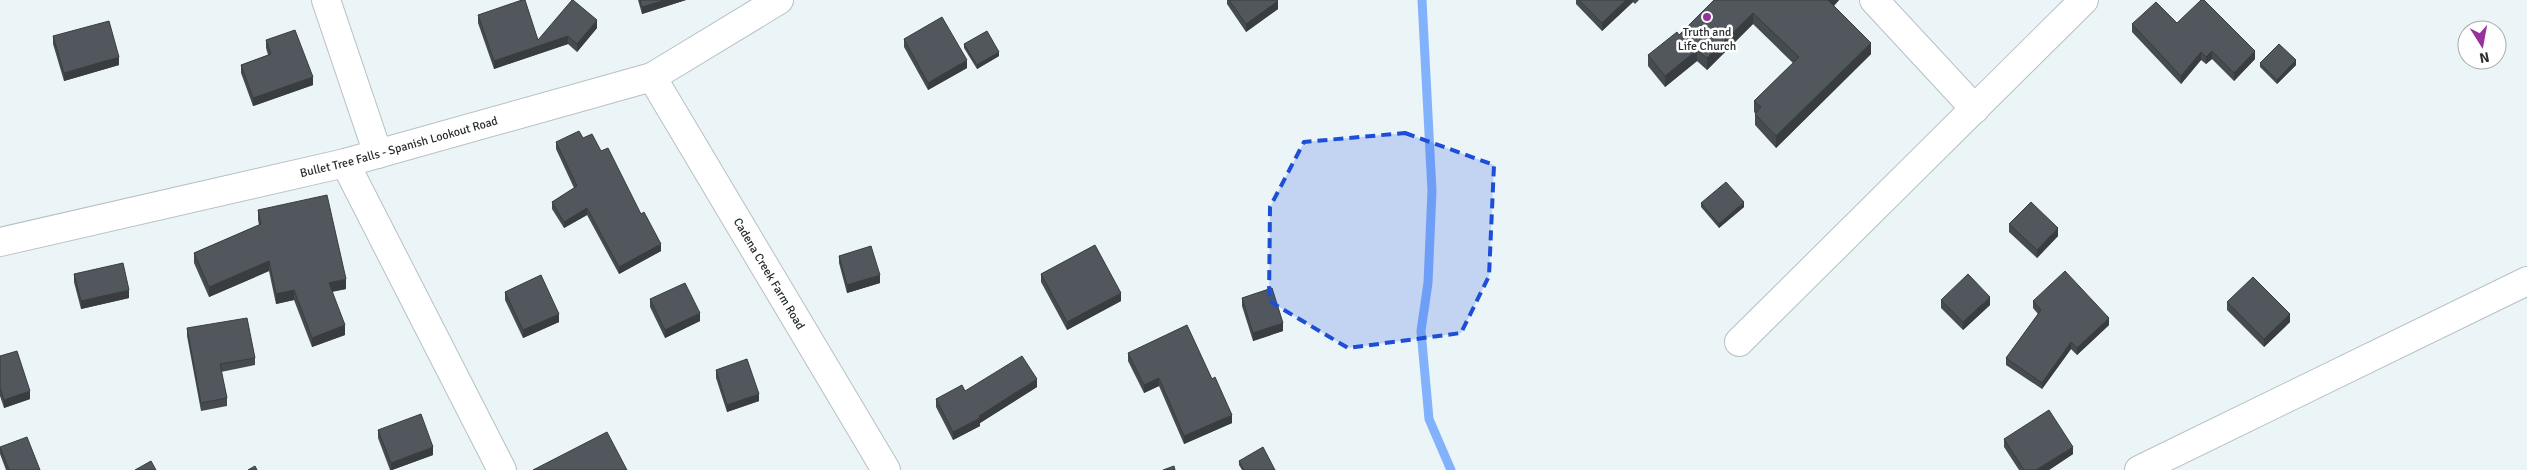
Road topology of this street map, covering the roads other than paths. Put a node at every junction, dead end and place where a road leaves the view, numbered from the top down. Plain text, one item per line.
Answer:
1 (326, 0) edge
2 (779, 0) edge
3 (1874, 0) edge
4 (2084, 0) edge
5 (652, 77) junction
6 (1975, 109) junction
7 (378, 154) junction
8 (345, 163) junction
9 (0, 242) edge
10 (2527, 280) edge
11 (1739, 342) dead end
12 (502, 470) edge
13 (886, 470) edge
14 (2139, 470) edge

1 - 7 street
2 - 5 street, Bullet Tree Falls - Spanish Lookout Road
3 - 6 street
4 - 6 street
5 - 7 street, Bullet Tree Falls - Spanish Lookout Road
5 - 13 street, Cadena Creek Farm Road
6 - 11 street
7 - 8 street, Bullet Tree Falls - Spanish Lookout Road
8 - 9 street, Bullet Tree Falls - Spanish Lookout Road
8 - 12 street
10 - 14 street

